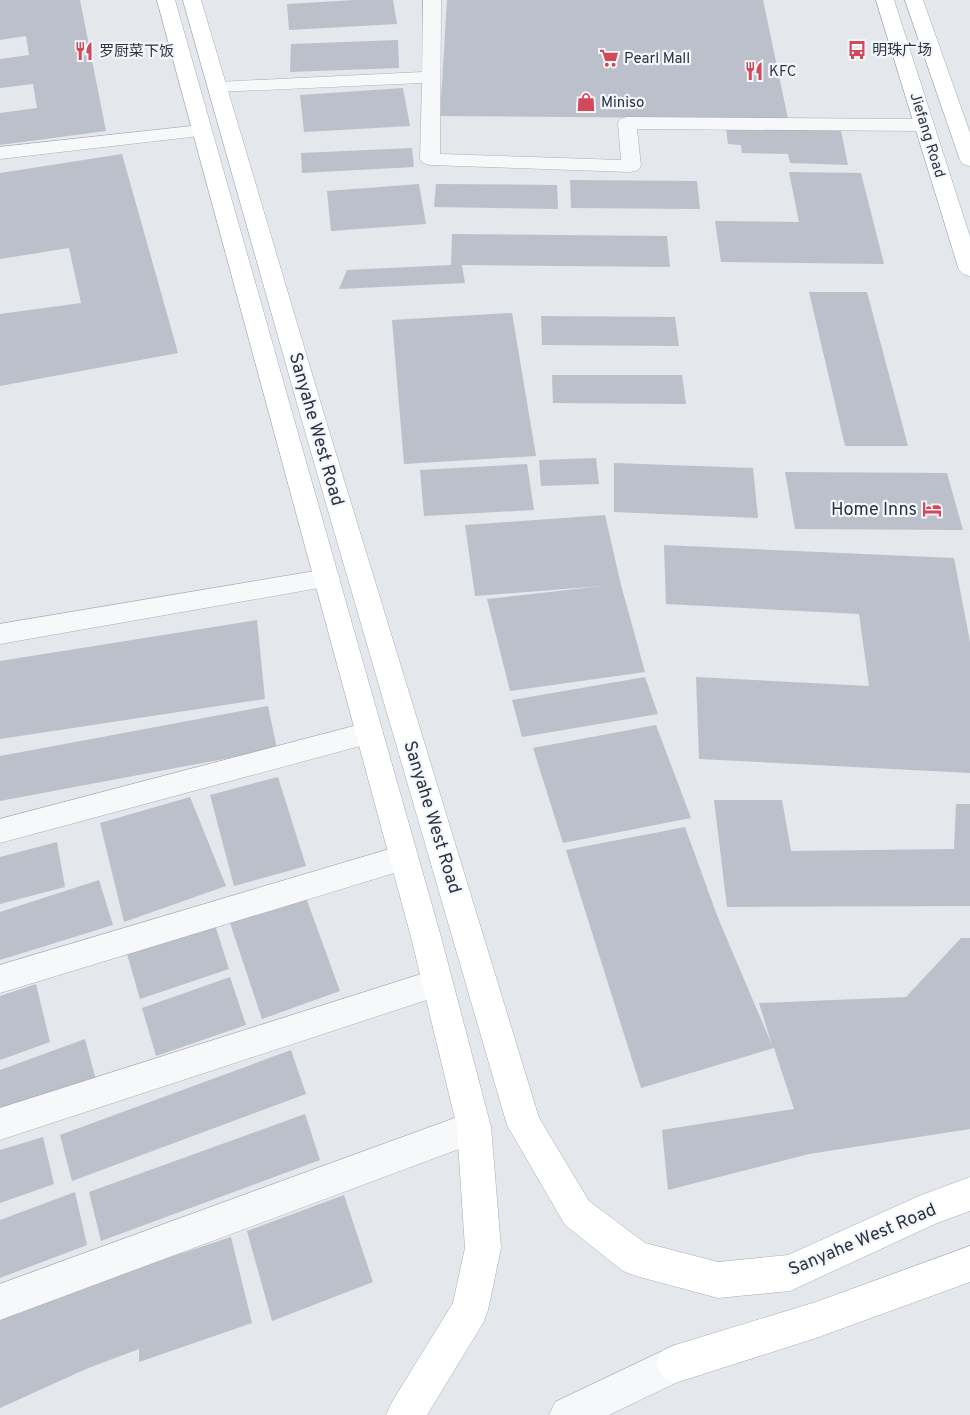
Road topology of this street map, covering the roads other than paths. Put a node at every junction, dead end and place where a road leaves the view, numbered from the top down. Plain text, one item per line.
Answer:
1 (166, 0) edge
2 (192, 0) edge
3 (432, 0) edge
4 (885, 0) edge
5 (914, 0) edge
6 (431, 77) junction
7 (217, 87) junction
8 (924, 124) junction
9 (201, 131) junction
10 (0, 153) edge
11 (970, 160) edge
12 (970, 270) edge
13 (327, 578) junction
14 (0, 634) edge
15 (369, 733) junction
16 (0, 831) edge
17 (403, 858) junction
18 (0, 979) edge
19 (437, 983) junction
20 (0, 1124) edge
21 (474, 1127) junction
22 (970, 1194) edge
23 (970, 1264) edge
24 (0, 1302) edge
25 (675, 1364) joint
26 (406, 1415) edge
27 (568, 1415) edge

1 - 9 main road, Sanyahe West Road
2 - 7 main road, Sanyahe West Road
3 - 6 street
4 - 8 main road, Jiefang Road
5 - 11 main road, Jiefang Road
6 - 7 street
6 - 8 street
7 - 22 main road, Sanyahe West Road
8 - 12 main road, Jiefang Road
9 - 10 street
9 - 13 main road, Sanyahe West Road
13 - 14 street
13 - 15 main road, Sanyahe West Road
15 - 16 street
15 - 17 main road, Sanyahe West Road
17 - 18 street
17 - 19 main road, Sanyahe West Road
19 - 20 street
19 - 21 main road, Sanyahe West Road
21 - 24 street
21 - 26 main road, Sanyahe West Road
23 - 25 main road
25 - 27 street

